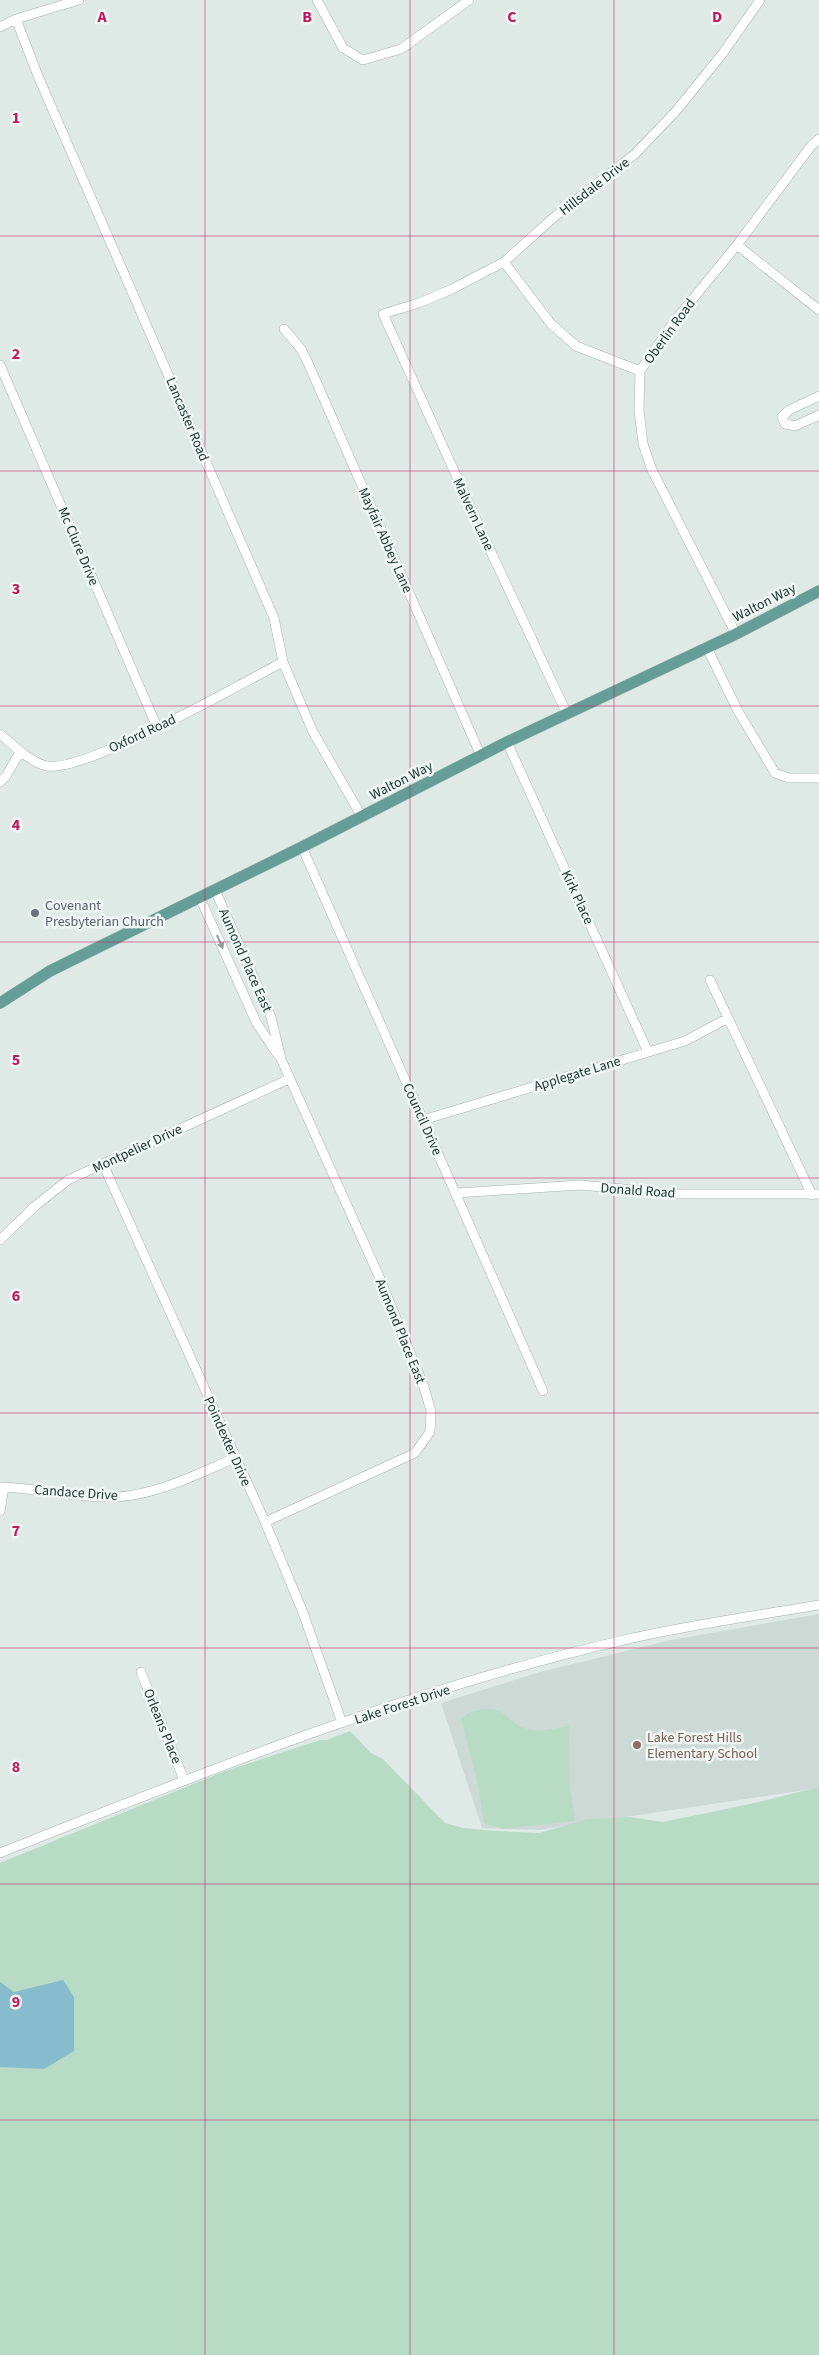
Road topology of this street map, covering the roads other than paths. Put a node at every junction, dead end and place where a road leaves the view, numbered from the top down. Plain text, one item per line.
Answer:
1 (78, 0) edge
2 (317, 0) edge
3 (469, 0) edge
4 (760, 0) edge
5 (16, 19) junction
6 (0, 27) edge
7 (819, 139) edge
8 (737, 245) junction
9 (504, 262) junction
10 (819, 310) edge
11 (383, 314) joint
12 (284, 329) dead end
13 (0, 365) edge
14 (640, 371) junction
15 (819, 396) edge
16 (819, 415) edge
17 (819, 591) edge
18 (736, 634) junction
19 (707, 648) junction
20 (284, 662) junction
21 (567, 714) junction
22 (158, 727) junction
23 (0, 734) edge
24 (507, 742) junction
25 (20, 752) junction
26 (481, 756) junction
27 (819, 778) edge
28 (0, 782) edge
29 (362, 816) junction
30 (302, 847) junction
31 (215, 890) junction
32 (200, 898) junction
33 (710, 980) dead end
34 (0, 1003) edge
35 (728, 1018) junction
36 (648, 1052) junction
37 (281, 1059) junction
38 (289, 1078) junction
39 (423, 1120) junction
40 (103, 1164) junction
41 (457, 1193) junction
42 (816, 1194) edge
43 (0, 1240) edge
44 (543, 1391) dead end
45 (235, 1458) junction
46 (2, 1487) edge
47 (0, 1511) edge
48 (265, 1522) junction
49 (819, 1605) edge
50 (141, 1672) dead end
51 (342, 1723) junction
52 (184, 1780) junction
53 (0, 1853) edge

1 - 5 street
2 - 3 street
4 - 9 street, Hillsdale Drive
5 - 6 street
5 - 20 street, Lancaster Road
7 - 8 street, Oberlin Road
8 - 10 street
8 - 14 street, Oberlin Road
9 - 11 street, Hillsdale Drive
9 - 14 street
11 - 21 street, Malvern Lane
12 - 26 street, Mayfair Abbey Lane
13 - 22 street, Mc Clure Drive
14 - 18 street, Oberlin Road
15 - 16 street
17 - 18 main road, Walton Way
18 - 19 main road, Walton Way
19 - 21 main road, Walton Way
19 - 27 street
20 - 22 street, Oxford Road
20 - 29 street, Lancaster Road
21 - 24 main road, Walton Way
22 - 25 street, Oxford Road
23 - 25 street, Oxford Road
24 - 26 main road, Walton Way
24 - 36 street, Kirk Place
25 - 28 street
26 - 29 main road, Walton Way
29 - 30 main road, Walton Way
30 - 31 main road, Walton Way
30 - 39 street, Council Drive
31 - 32 main road, Walton Way
31 - 37 street, Aumond Place East
32 - 34 main road, Walton Way
32 -> 37 street, Aumond Place East
33 - 35 street
35 - 36 street, Applegate Lane
35 - 42 street
36 - 39 street, Applegate Lane
37 - 38 street, Aumond Place East
38 - 40 street, Montpelier Drive
38 - 48 street, Aumond Place East
39 - 41 street, Council Drive
40 - 43 street, Montpelier Drive
40 - 45 street, Poindexter Drive
41 - 42 street, Donald Road
41 - 44 street, Council Drive
45 - 46 street, Candace Drive
45 - 48 street, Poindexter Drive
46 - 47 street
48 - 51 street, Poindexter Drive
49 - 51 street, Lake Forest Drive
50 - 52 street, Orleans Place
51 - 52 street, Lake Forest Drive
52 - 53 street, Lake Forest Drive

